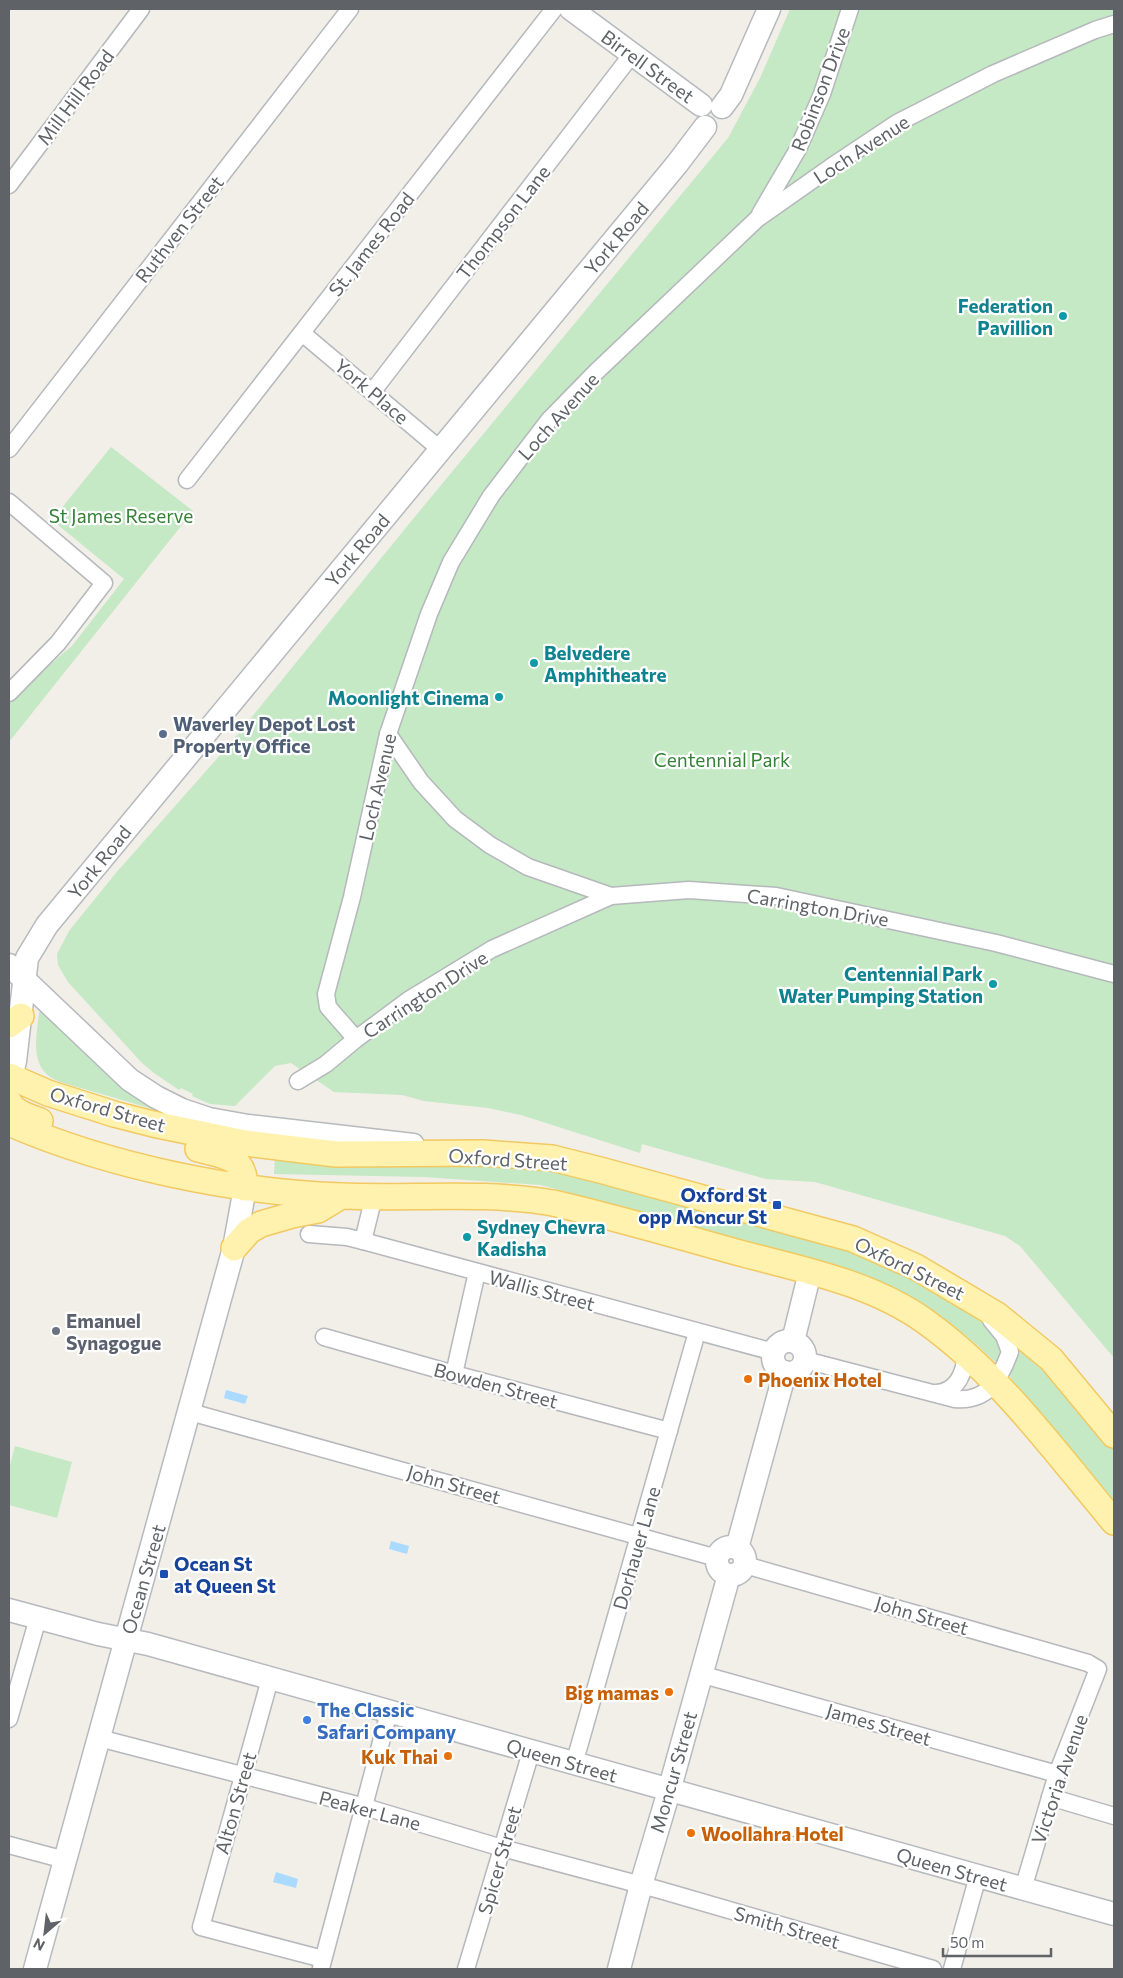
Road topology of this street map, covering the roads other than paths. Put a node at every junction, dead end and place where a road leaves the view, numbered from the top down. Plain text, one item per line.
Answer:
1 (141, 9) edge
2 (350, 9) edge
3 (554, 9) edge
4 (571, 9) edge
5 (769, 9) edge
6 (850, 9) edge
7 (1114, 24) edge
8 (633, 53) junction
9 (712, 106) junction
10 (9, 185) edge
11 (757, 219) junction
12 (302, 333) junction
13 (373, 391) junction
14 (9, 449) edge
15 (441, 450) junction
16 (187, 480) dead end
17 (9, 502) edge
18 (9, 693) edge
19 (388, 734) junction
20 (611, 896) junction
21 (17, 972) edge
22 (1114, 974) edge
23 (15, 1020) edge
24 (356, 1039) junction
25 (10, 1080) edge
26 (298, 1080) dead end
27 (9, 1102) edge
28 (9, 1124) edge
29 (152, 1124) junction
30 (91, 1152) junction
31 (483, 1153) junction
32 (245, 1188) junction
33 (341, 1196) junction
34 (374, 1196) junction
35 (309, 1234) dead end
36 (363, 1241) junction
37 (234, 1248) junction
38 (477, 1272) junction
39 (810, 1272) junction
40 (975, 1301) junction
41 (697, 1332) junction
42 (324, 1337) dead end
43 (793, 1341) junction
44 (774, 1352) junction
45 (966, 1355) junction
46 (805, 1360) junction
47 (785, 1372) junction
48 (454, 1374) junction
49 (995, 1384) junction
50 (936, 1393) junction
51 (190, 1412) junction
52 (669, 1432) junction
53 (1114, 1435) edge
54 (1114, 1522) edge
55 (639, 1535) junction
56 (732, 1561) junction
57 (9, 1610) edge
58 (38, 1618) junction
59 (127, 1638) junction
60 (1098, 1669) joint
61 (700, 1674) junction
62 (270, 1679) junction
63 (389, 1712) junction
64 (9, 1719) edge
65 (99, 1738) junction
66 (531, 1752) junction
67 (574, 1764) junction
68 (1057, 1774) junction
69 (243, 1776) junction
70 (669, 1791) junction
71 (1050, 1797) junction
72 (364, 1806) junction
73 (1114, 1816) edge
74 (9, 1845) edge
75 (502, 1848) junction
76 (65, 1860) junction
77 (978, 1876) junction
78 (641, 1885) junction
79 (1023, 1889) junction
80 (1114, 1914) edge
81 (322, 1964) edge
82 (35, 1969) edge
83 (466, 1969) edge
84 (619, 1969) edge
85 (933, 1969) edge
86 (952, 1969) edge

1 - 10 street, Mill Hill Road
2 - 14 street, Ruthven Street
3 - 12 street, St. James Road
4 - 8 main road, Birrell Street
5 - 9 main road
6 - 11 street, Robinson Drive
7 - 11 street, Loch Avenue
8 - 9 main road, Birrell Street
8 - 13 street, Thompson Lane
9 - 15 main road, York Road
11 - 19 street, Loch Avenue
12 - 13 street, York Place
12 - 16 street, St. James Road
13 - 15 street, York Place
15 - 21 main road, York Road
17 - 18 street
19 - 20 street
19 - 24 street, Loch Avenue
20 - 22 street, Carrington Drive
20 - 24 street, Carrington Drive
21 - 23 main road, Oxford Street
21 - 31 main road
23 - 25 main road, Oxford Street
24 - 26 street, Carrington Drive
25 - 29 main road, Oxford Street
27 - 30 main road
28 - 30 main road
29 - 31 main road, Oxford Street
29 - 32 main road
30 - 32 main road, Oxford Street
31 - 40 main road, Oxford Street
32 - 33 main road, Oxford Street
32 - 37 main road, Ocean Street
33 - 34 main road, Oxford Street
33 - 37 main road
34 - 36 street
34 - 39 main road, Oxford Street
35 - 36 street, Wallis Street
36 - 38 street, Wallis Street
37 - 51 main road, Ocean Street
38 - 41 street, Wallis Street
38 - 48 street
39 - 43 main road
39 - 45 main road, Oxford Street
40 - 49 street
40 - 53 main road, Oxford Street
41 - 44 street, Wallis Street
41 - 52 street, Dorhauer Lane
42 - 48 street, Bowden Street
43 - 44 main road
43 - 46 main road
44 - 47 main road
45 - 49 main road, Oxford Street
45 - 50 street
46 - 47 main road
46 - 50 street
47 - 56 main road, Moncur Street
48 - 52 street, Bowden Street
49 - 50 street
49 - 54 main road, Oxford Street
51 - 55 street, John Street
51 - 59 main road, Ocean Street
52 - 55 street, Dorhauer Lane
55 - 56 street, John Street
55 - 67 street, Dorhauer Lane
56 - 60 street, John Street
56 - 61 main road, Moncur Street
57 - 58 main road, Queen Street
58 - 59 main road, Queen Street
58 - 64 street
59 - 62 main road, Queen Street
59 - 65 main road, Ocean Street
60 - 68 street, Victoria Avenue
61 - 68 street, James Street
61 - 70 main road, Moncur Street
62 - 63 main road, Queen Street
62 - 69 street, Alton Street
63 - 66 main road, Queen Street
63 - 72 street
65 - 69 street, Peaker Lane
65 - 76 main road, Ocean Street
66 - 67 main road, Queen Street
66 - 75 street, Spicer Street
67 - 70 main road, Queen Street
68 - 71 street, Victoria Avenue
69 - 72 street, Peaker Lane
69 - 81 street, Alton Street
70 - 77 main road, Queen Street
70 - 78 main road, Moncur Street
71 - 73 street
71 - 79 street, Victoria Avenue
72 - 75 street, Peaker Lane
72 - 81 street
74 - 76 street
75 - 78 street, Peaker Lane
75 - 83 street, Spicer Street
76 - 82 main road, Ocean Street
77 - 79 main road, Queen Street
77 - 86 street
78 - 84 main road, Moncur Street
78 - 85 street, Smith Street
79 - 80 main road, Queen Street

